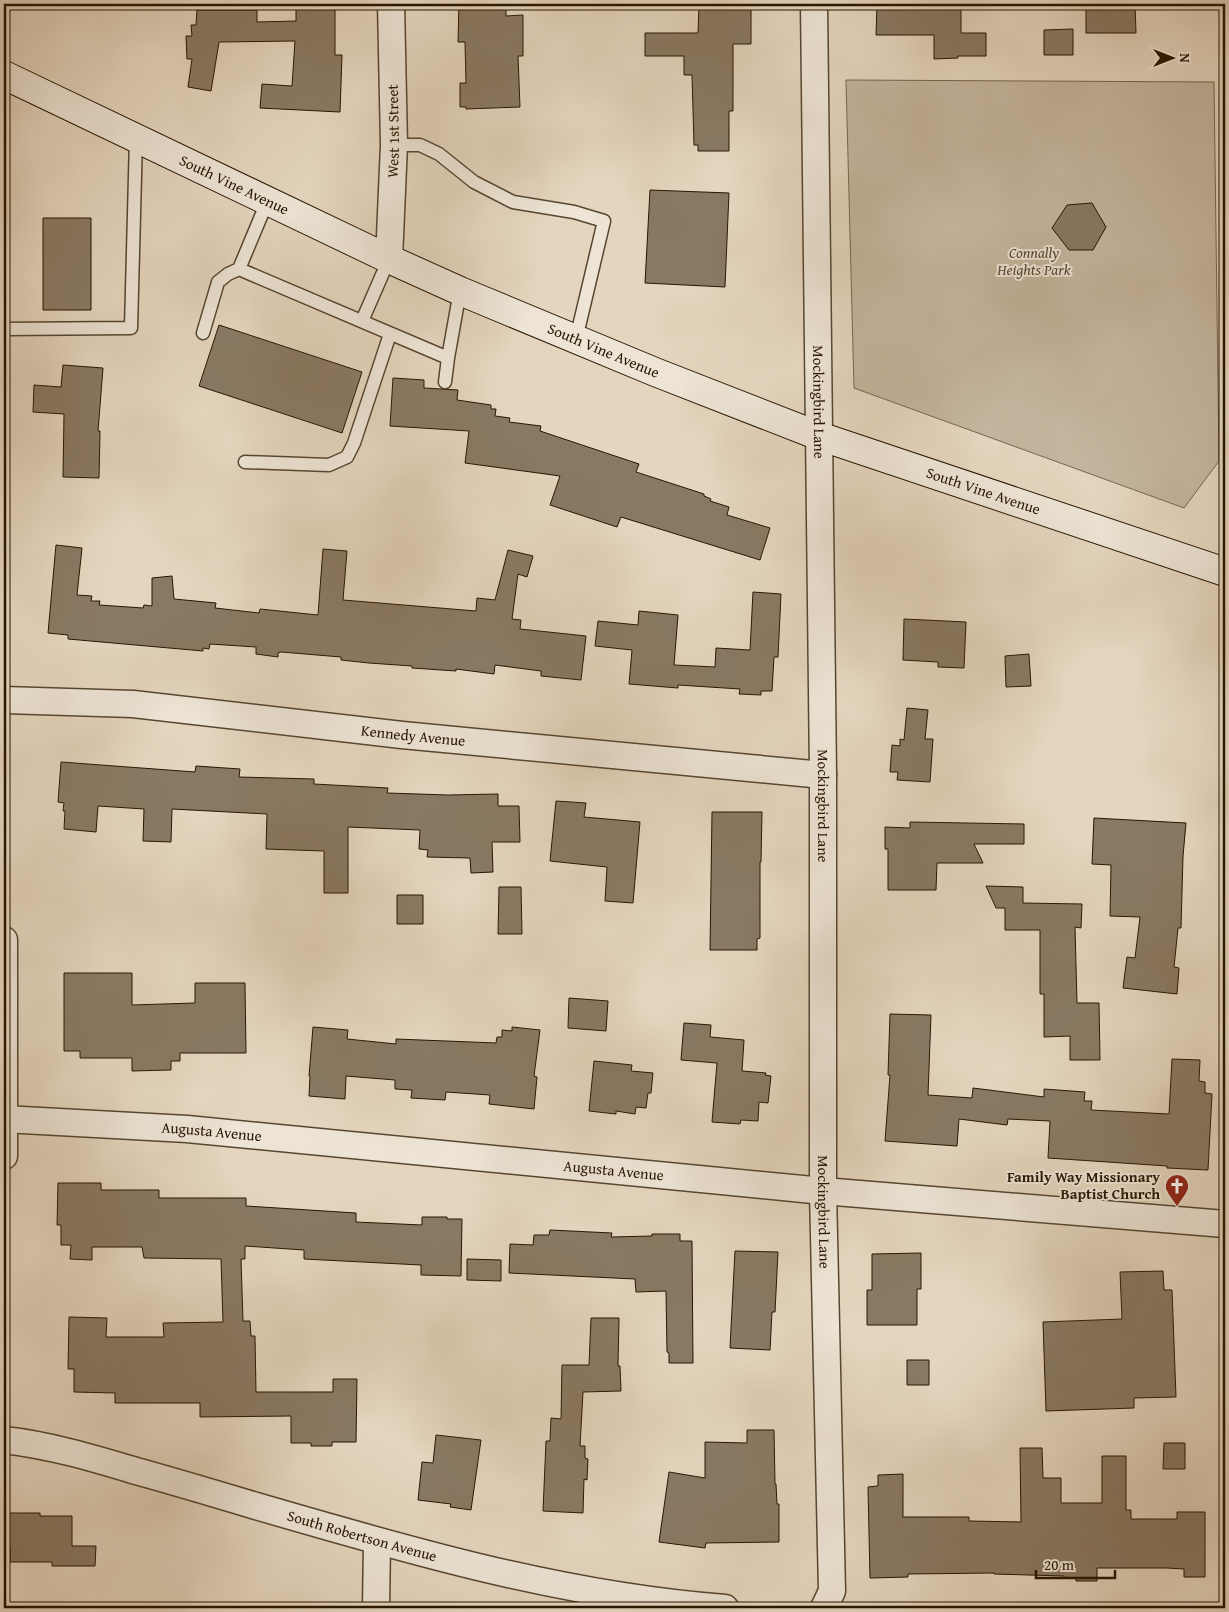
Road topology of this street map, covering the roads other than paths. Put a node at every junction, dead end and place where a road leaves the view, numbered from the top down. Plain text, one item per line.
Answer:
1 (391, 4) edge
2 (814, 4) edge
3 (4, 75) edge
4 (136, 138) junction
5 (394, 145) junction
6 (267, 202) junction
7 (389, 259) junction
8 (239, 269) junction
9 (460, 290) junction
10 (362, 322) junction
11 (4, 329) edge
12 (203, 333) dead end
13 (390, 334) junction
14 (576, 339) junction
15 (448, 358) junction
16 (445, 382) dead end
17 (819, 436) junction
18 (245, 462) dead end
19 (1225, 572) edge
20 (4, 700) edge
21 (823, 775) junction
22 (4, 940) edge
23 (4, 1119) edge
24 (4, 1156) edge
25 (823, 1191) junction
26 (1225, 1224) edge
27 (4, 1440) edge
28 (377, 1542) junction
29 (376, 1608) edge
30 (725, 1608) edge
31 (824, 1608) edge

1 - 5 street, West 1st Street
2 - 17 street, Mockingbird Lane
3 - 4 main road, South Vine Avenue
4 - 6 main road, South Vine Avenue
4 - 11 lane
5 - 7 street, West 1st Street
5 - 14 lane
6 - 7 main road, South Vine Avenue
6 - 8 lane
7 - 9 main road, South Vine Avenue
7 - 10 lane
8 - 10 lane
8 - 12 lane
9 - 14 main road, South Vine Avenue
9 - 15 lane
10 - 13 lane
13 - 15 lane
13 - 18 lane
14 - 17 main road, South Vine Avenue
15 - 16 lane
17 - 19 main road, South Vine Avenue
17 - 21 street, Mockingbird Lane
20 - 21 street, Kennedy Avenue
21 - 25 street, Mockingbird Lane
22 - 23 street
23 - 24 street
23 - 25 street, Augusta Avenue
25 - 26 street, Augusta Avenue
25 - 31 street, Mockingbird Lane
27 - 28 street, South Robertson Avenue
28 - 29 street
28 - 30 street, South Robertson Avenue

